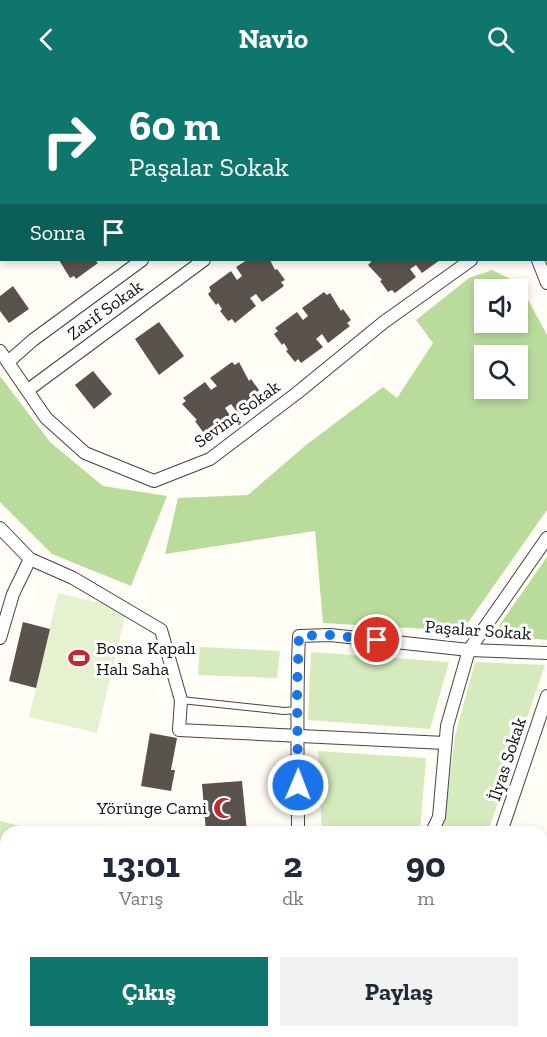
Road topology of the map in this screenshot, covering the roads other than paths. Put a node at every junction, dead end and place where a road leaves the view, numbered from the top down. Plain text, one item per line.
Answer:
1 (141, 261) edge
2 (203, 261) edge
3 (470, 261) edge
4 (538, 261) edge
5 (547, 283) edge
6 (0, 351) edge
7 (8, 362) junction
8 (27, 390) junction
9 (0, 528) edge
10 (547, 538) edge
11 (30, 559) junction
12 (0, 638) edge
13 (469, 650) junction
14 (547, 653) edge
15 (547, 696) edge
16 (181, 700) junction
17 (298, 710) junction
18 (299, 737) junction
19 (444, 743) junction
20 (298, 826) edge
21 (435, 826) edge
22 (503, 826) edge

1 - 7 street, Zarif Sokak
2 - 8 street, Zarif Sokak
3 - 8 street, Sevinç Sokak
4 - 5 street
6 - 7 street, Sevinç Sokak
7 - 8 street, Sevinç Sokak
9 - 11 street
10 - 13 street
11 - 12 street
11 - 16 street
13 - 14 street, Paşalar Sokak
13 - 17 street, Paşalar Sokak
13 - 19 street
15 - 22 street, İlyas Sokak
16 - 17 lane
16 - 18 street
17 - 18 street
18 - 19 street
18 - 20 street
19 - 21 street

